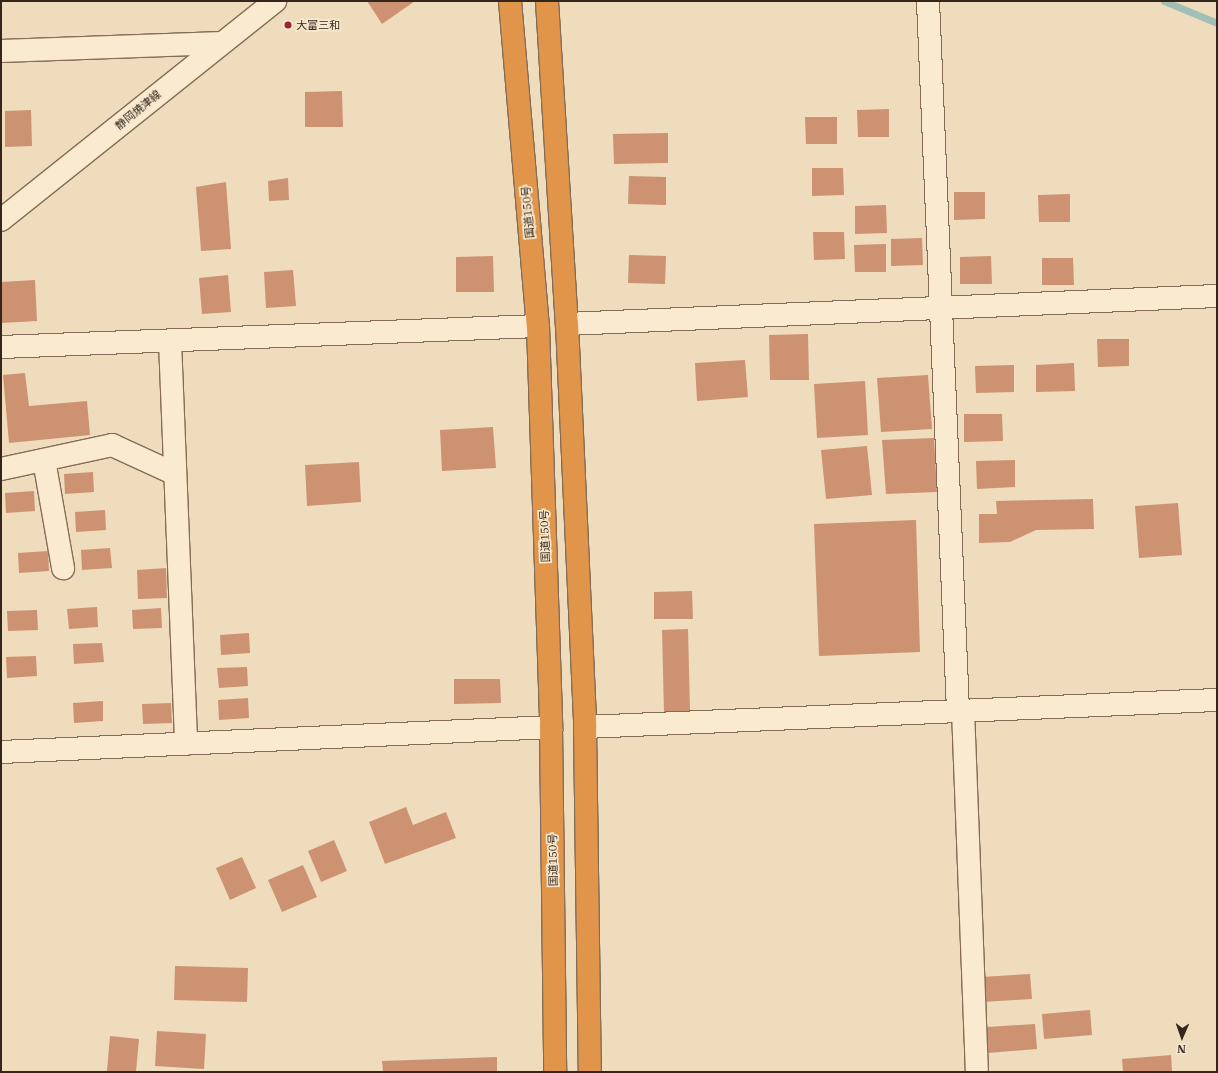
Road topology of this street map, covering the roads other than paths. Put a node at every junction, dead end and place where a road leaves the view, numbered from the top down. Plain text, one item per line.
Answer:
1 (275, 1) edge
2 (510, 1) edge
3 (547, 1) edge
4 (928, 1) edge
5 (222, 43) junction
6 (1, 51) edge
7 (1, 220) edge
8 (1217, 296) edge
9 (940, 308) junction
10 (568, 324) junction
11 (538, 326) junction
12 (170, 341) junction
13 (1, 347) edge
14 (44, 460) junction
15 (1, 469) edge
16 (175, 474) junction
17 (63, 568) dead end
18 (1217, 700) edge
19 (960, 710) junction
20 (551, 727) junction
21 (585, 727) junction
22 (186, 744) junction
23 (1, 752) edge
24 (555, 1072) edge
25 (590, 1072) edge
26 (977, 1072) edge

1 - 5 street, 静岡焼津線
2 - 11 highway, 国道150号
3 - 10 highway
4 - 9 street
5 - 6 street
5 - 7 street, 静岡焼津線
8 - 9 street
9 - 10 street
9 - 19 street
10 - 21 highway
11 - 12 street
11 - 20 highway, 国道150号
12 - 13 street
12 - 16 street
14 - 15 street
14 - 16 street
14 - 17 street
16 - 22 street
18 - 19 street
19 - 21 street
19 - 26 street
20 - 22 street
20 - 24 highway, 国道150号
21 - 25 highway
22 - 23 street

